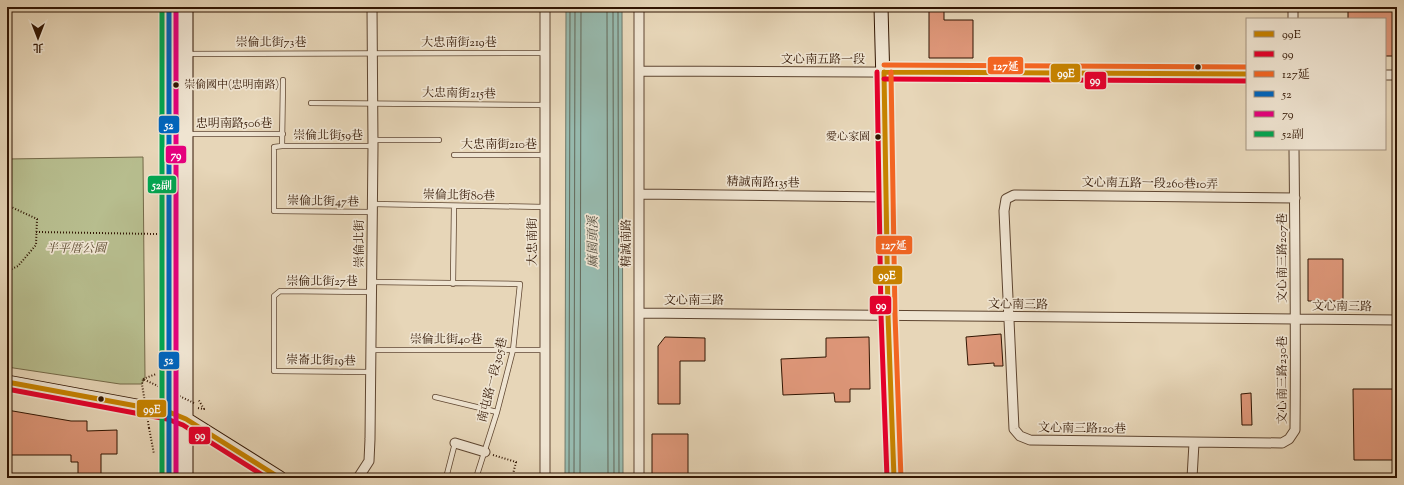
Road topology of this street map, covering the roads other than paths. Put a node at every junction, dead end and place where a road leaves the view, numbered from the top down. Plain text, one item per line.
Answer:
1 (169, 7) edge
2 (186, 7) edge
3 (372, 7) edge
4 (545, 7) edge
5 (639, 7) edge
6 (881, 7) edge
7 (1293, 7) edge
8 (1293, 18) edge
9 (186, 53) junction
10 (372, 53) junction
11 (545, 53) junction
12 (169, 54) junction
13 (639, 72) junction
14 (884, 72) junction
15 (1246, 74) edge
16 (1386, 75) edge
17 (1397, 75) edge
18 (283, 80) dead end
19 (311, 102) dead end
20 (373, 103) junction
21 (545, 105) junction
22 (186, 134) junction
23 (282, 134) junction
24 (439, 140) dead end
25 (373, 143) junction
26 (282, 146) junction
27 (1294, 150) edge
28 (454, 154) dead end
29 (545, 154) junction
30 (639, 194) junction
31 (886, 196) junction
32 (1295, 198) junction
33 (1006, 200) joint
34 (454, 206) junction
35 (545, 207) junction
36 (372, 208) junction
37 (274, 211) joint
38 (372, 282) junction
39 (453, 284) junction
40 (372, 292) junction
41 (274, 296) joint
42 (639, 313) junction
43 (888, 314) junction
44 (1009, 316) junction
45 (1296, 319) junction
46 (1397, 320) edge
47 (370, 350) junction
48 (513, 350) junction
49 (545, 350) junction
50 (371, 372) junction
51 (7, 382) edge
52 (435, 397) dead end
53 (169, 412) junction
54 (497, 412) junction
55 (186, 419) junction
56 (455, 443) joint
57 (1194, 443) junction
58 (485, 452) junction
59 (169, 478) edge
60 (186, 478) edge
61 (280, 478) edge
62 (358, 478) edge
63 (446, 478) edge
64 (476, 478) edge
65 (545, 478) edge
66 (639, 478) edge
67 (894, 478) edge
68 (1192, 478) edge

1 - 12 main road
2 - 9 main road
3 - 10 street, 崇倫北街
4 - 11 street, 大忠南街
5 - 13 street, 精誠南路
6 - 14 main road
7 - 8 street
9 - 10 lane, 崇倫北街73巷
9 - 12 lane, 崇倫北街73巷
9 - 22 main road
10 - 11 lane, 大忠南街219巷
10 - 20 street, 崇倫北街
11 - 21 street, 大忠南街
12 - 53 main road
13 - 14 street, 文心南五路一段
13 - 30 street, 精誠南路
14 - 15 street, 文心南五路一段
14 - 31 main road
16 - 17 street
18 - 23 lane, 忠明南路506巷
19 - 20 lane, 大忠南街215巷
20 - 21 lane, 大忠南街215巷
20 - 25 street, 崇倫北街
21 - 29 street, 大忠南街
22 - 23 lane, 忠明南路506巷
22 - 55 main road
23 - 26 lane, 忠明南路506巷
24 - 25 lane, 崇倫北街59巷
25 - 26 lane, 崇倫北街59巷
25 - 36 street, 崇倫北街
26 - 37 lane, 忠明南路506巷
27 - 32 street, 文心南三路207巷
28 - 29 lane, 大忠南街210巷
29 - 35 street, 大忠南街
30 - 31 street, 精誠南路135巷
30 - 42 street, 精誠南路
31 - 43 main road
32 - 33 street, 文心南五路一段260巷10弄
32 - 45 street, 文心南三路207巷
33 - 44 street, 文心南三路120巷
34 - 35 lane, 崇倫北街80巷
34 - 36 lane, 崇倫北街80巷
34 - 39 lane
35 - 49 street, 大忠南街
36 - 37 lane, 崇倫北街47巷
36 - 38 street, 崇倫北街
38 - 39 lane
38 - 40 street, 崇倫北街
39 - 48 lane, 南屯路一段305巷
40 - 41 lane, 崇倫北街27巷
40 - 47 street, 崇倫北街
41 - 50 lane, 崇崙北街19巷
42 - 43 street, 文心南三路
42 - 66 street, 精誠南路
43 - 44 street, 文心南三路
43 - 67 main road
44 - 45 street, 文心南三路
44 - 57 street, 文心南三路120巷
45 - 46 street, 文心南三路
45 - 57 street, 文心南三路230巷
47 - 48 lane, 崇倫北街40巷
47 - 50 street, 崇倫北街
48 - 49 lane, 崇倫北街40巷
48 - 54 lane, 南屯路一段305巷
49 - 65 street, 大忠南街
50 - 62 street, 崇倫北街
51 - 53 main road
52 - 54 lane
53 - 55 main road
53 - 59 main road
54 - 58 lane, 南屯路一段305巷
55 - 60 main road
55 - 61 main road
56 - 58 street
56 - 63 lane
57 - 68 street
58 - 64 lane, 南屯路一段305巷

